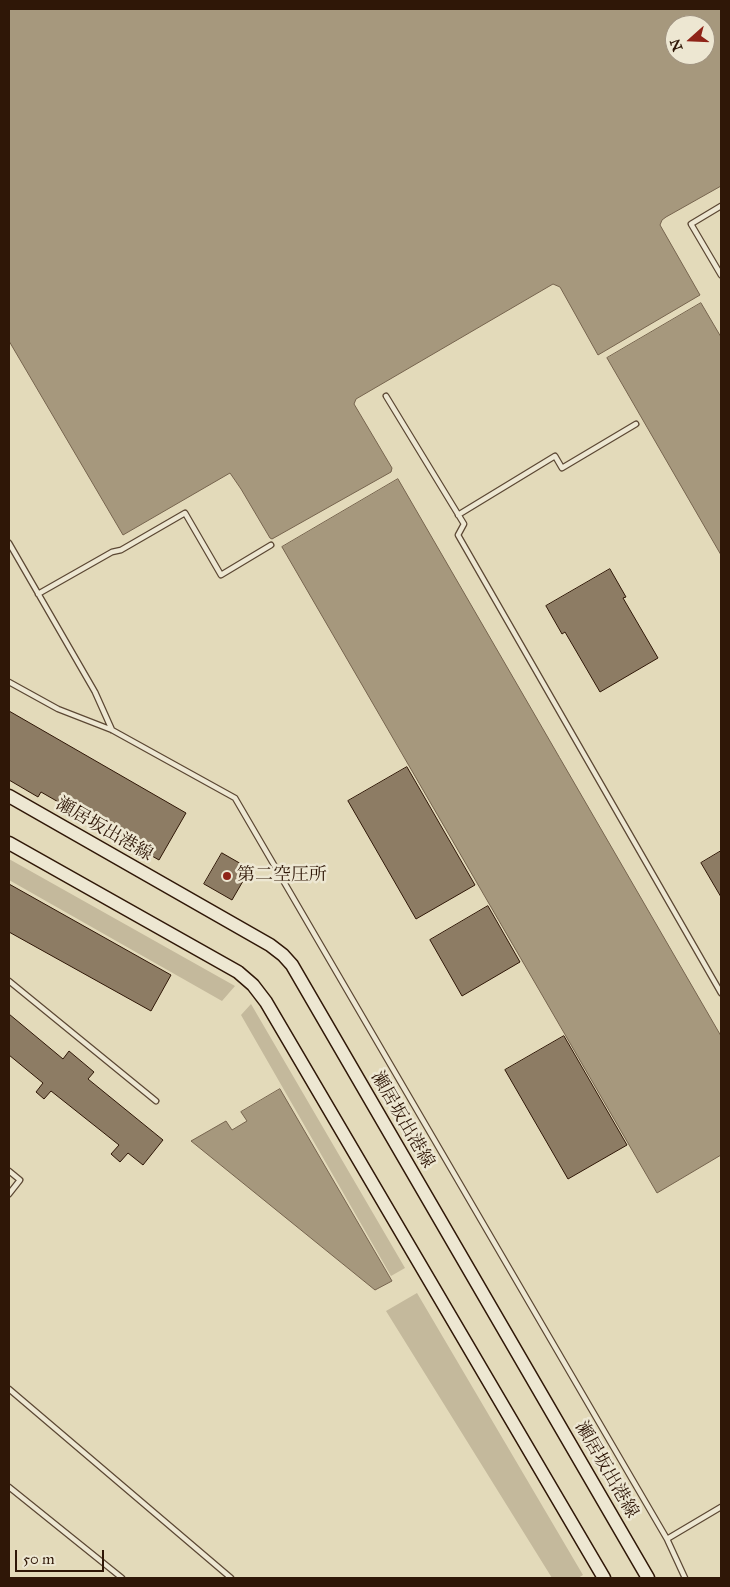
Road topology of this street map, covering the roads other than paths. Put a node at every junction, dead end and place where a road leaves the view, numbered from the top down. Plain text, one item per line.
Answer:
1 (721, 207) edge
2 (721, 275) edge
3 (386, 396) dead end
4 (636, 424) dead end
5 (458, 515) junction
6 (9, 543) edge
7 (271, 545) dead end
8 (38, 594) junction
9 (9, 682) edge
10 (112, 730) junction
11 (9, 796) edge
12 (9, 843) edge
13 (9, 981) edge
14 (721, 993) edge
15 (156, 1102) dead end
16 (9, 1171) edge
17 (9, 1194) edge
18 (9, 1389) edge
19 (9, 1487) edge
20 (721, 1508) edge
21 (667, 1539) junction
22 (122, 1578) edge
23 (231, 1578) edge
24 (604, 1578) edge
25 (648, 1578) edge
26 (686, 1578) edge

1 - 2 lane
3 - 5 lane
4 - 5 lane
5 - 14 lane
6 - 8 lane
7 - 8 lane
8 - 10 lane
9 - 10 lane
10 - 21 lane
11 - 25 main road, 瀬居坂出港線
12 - 24 main road
13 - 15 lane
16 - 17 lane
18 - 23 lane
19 - 22 lane
20 - 21 lane
21 - 26 lane

